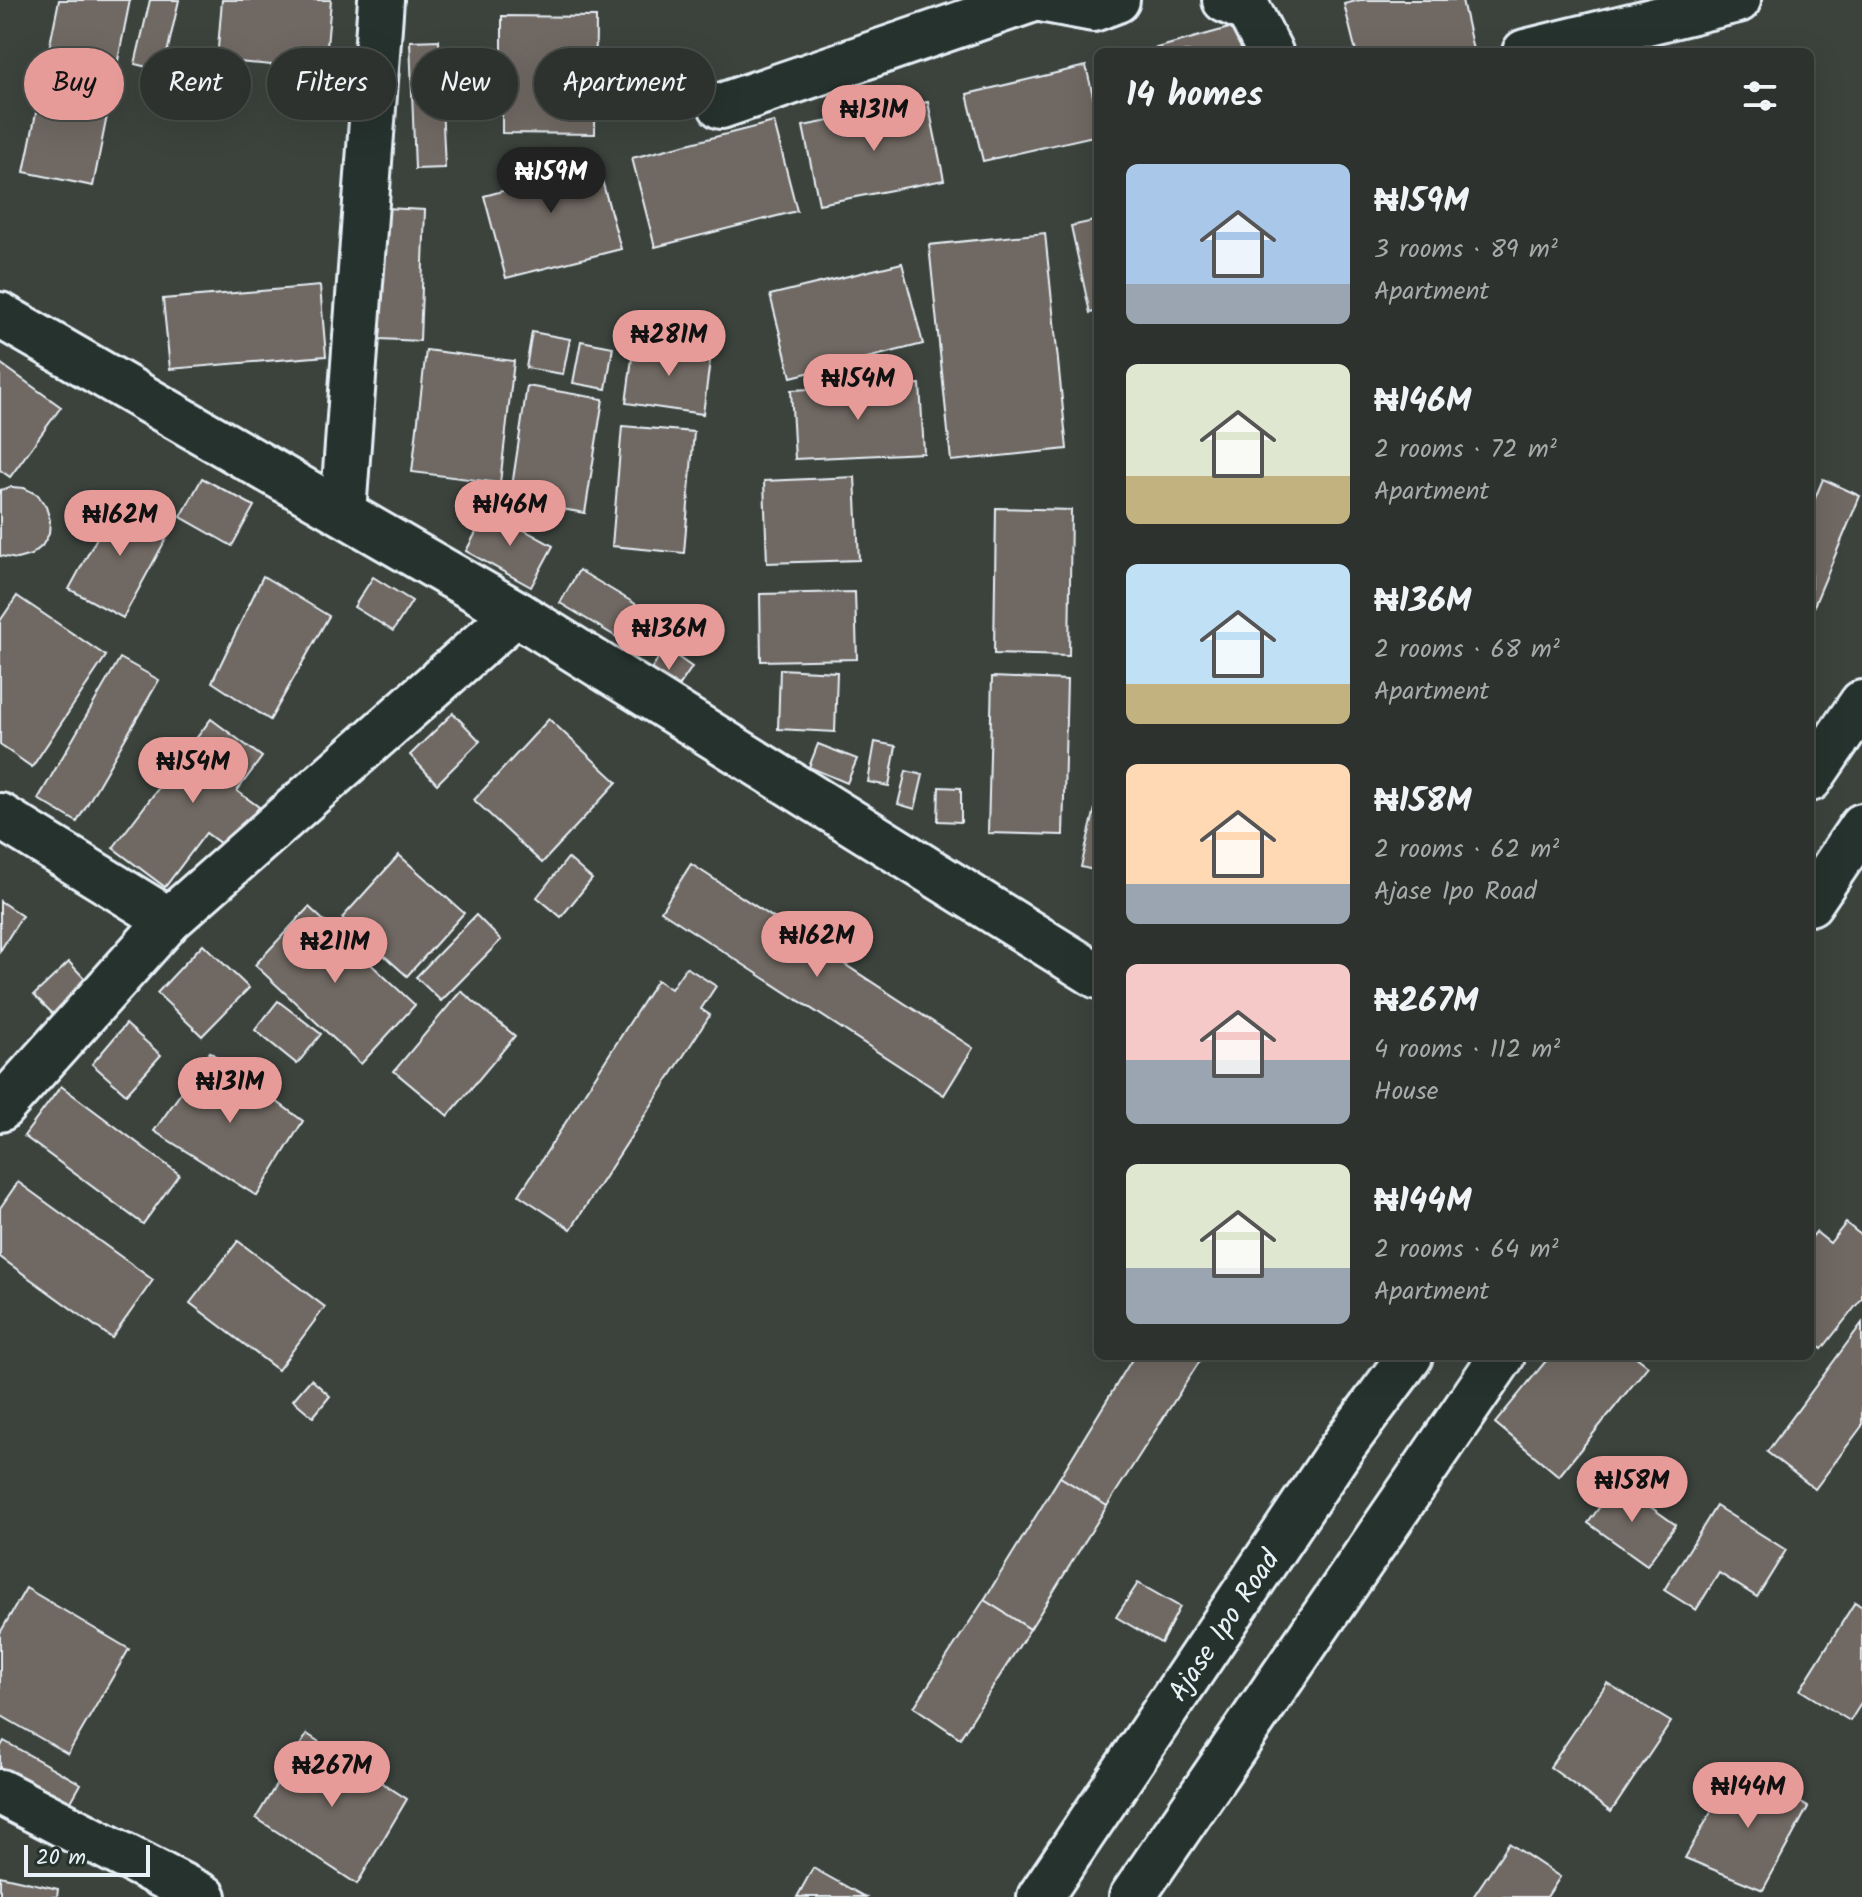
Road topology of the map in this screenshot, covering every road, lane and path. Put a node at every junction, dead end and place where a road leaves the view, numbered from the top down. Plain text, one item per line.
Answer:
1 (381, 0) edge
2 (1031, 0) edge
3 (1045, 0) edge
4 (1117, 0) edge
5 (1225, 0) edge
6 (1738, 0) edge
7 (1268, 48) edge
8 (1541, 48) edge
9 (721, 106) dead end
10 (0, 315) edge
11 (343, 512) junction
12 (516, 613) junction
13 (1862, 703) edge
14 (1814, 773) edge
15 (0, 816) edge
16 (1862, 826) edge
17 (1814, 897) edge
18 (169, 920) junction
19 (1094, 974) edge
20 (0, 1109) edge
21 (1407, 1360) edge
22 (1499, 1360) edge
23 (0, 1792) edge
24 (204, 1897) edge
25 (1040, 1897) edge
26 (1132, 1897) edge

1 - 11 main road
2 - 9 main road
3 - 4 main road
5 - 7 main road
6 - 8 main road
10 - 11 main road
11 - 12 main road
12 - 18 main road
12 - 19 main road
13 - 14 main road
15 - 18 main road
16 - 17 main road
18 - 20 main road
21 - 25 main road, Ajase Ipo Road
22 - 26 main road
23 - 24 main road

